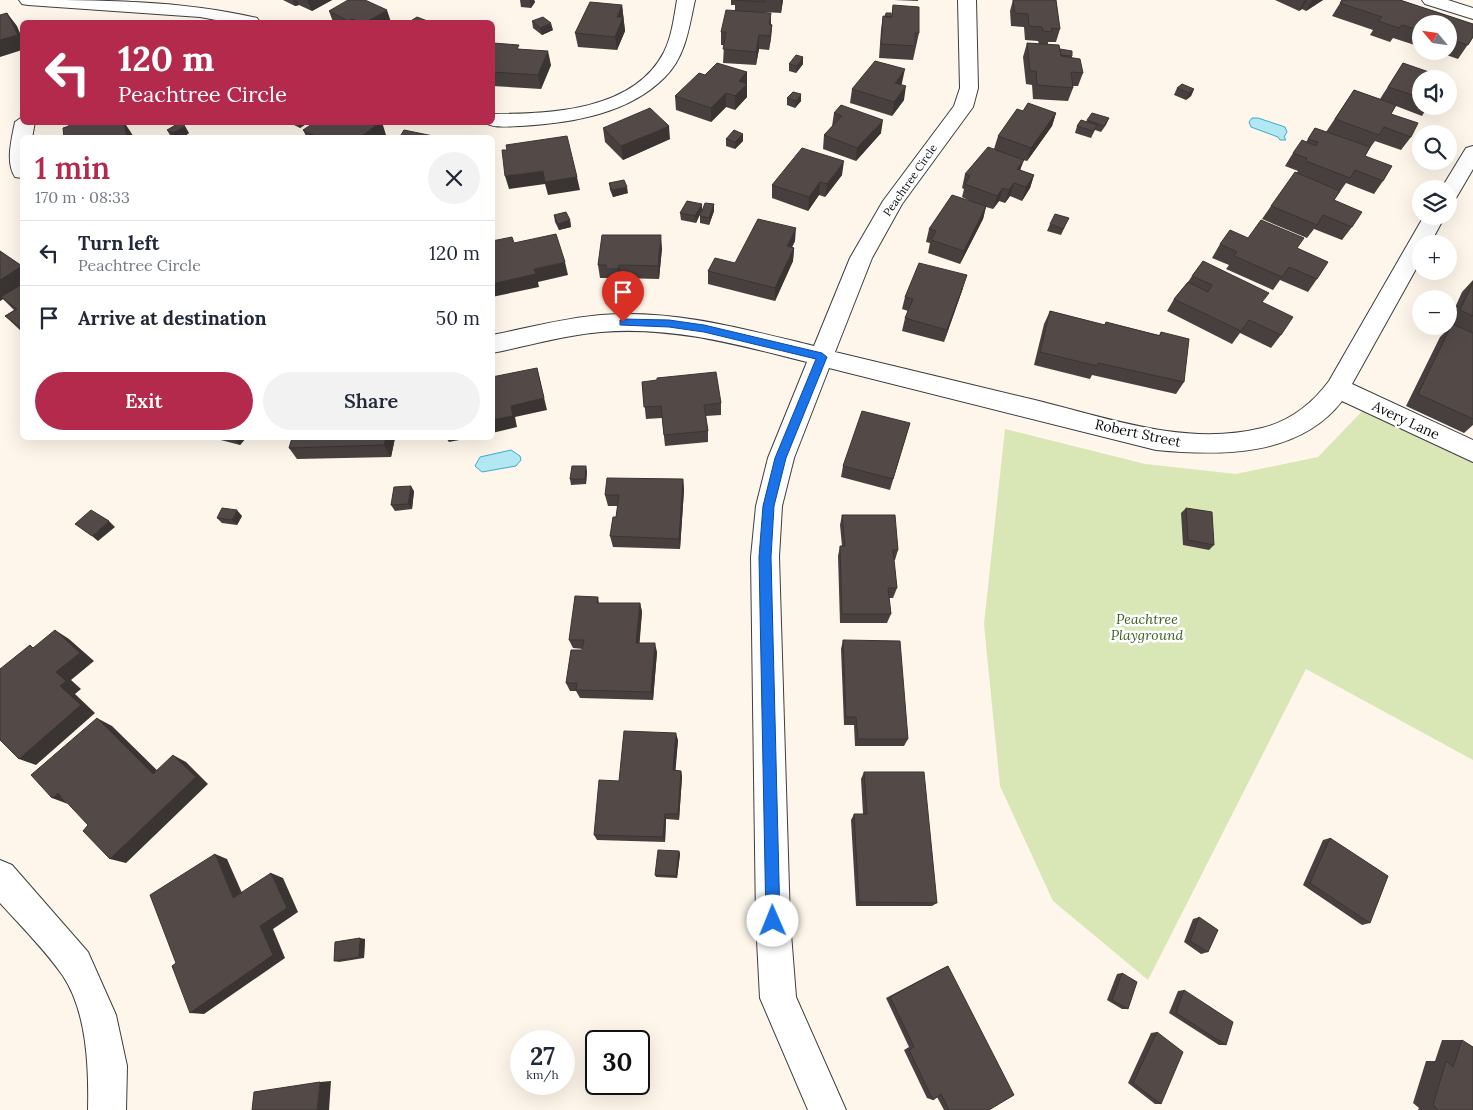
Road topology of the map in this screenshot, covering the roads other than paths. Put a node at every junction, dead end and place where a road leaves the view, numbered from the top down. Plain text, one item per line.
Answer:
1 (28, 0) edge
2 (686, 0) edge
3 (967, 0) edge
4 (1431, 0) edge
5 (123, 3) edge
6 (1473, 14) edge
7 (108, 20) edge
8 (241, 20) edge
9 (495, 120) edge
10 (1473, 152) edge
11 (1457, 180) edge
12 (1430, 225) edge
13 (495, 343) edge
14 (822, 357) junction
15 (1338, 388) junction
16 (1473, 452) edge
17 (0, 877) edge
18 (106, 1110) edge
19 (827, 1110) edge

1 - 5 street
2 - 9 street
3 - 14 street, Peachtree Circle
4 - 6 street
5 - 7 street
5 - 8 street
10 - 11 street
12 - 15 street, Robert Street
13 - 14 street
14 - 15 street, Robert Street
14 - 19 street, Peachtree Circle
15 - 16 street, Avery Lane
17 - 18 street

